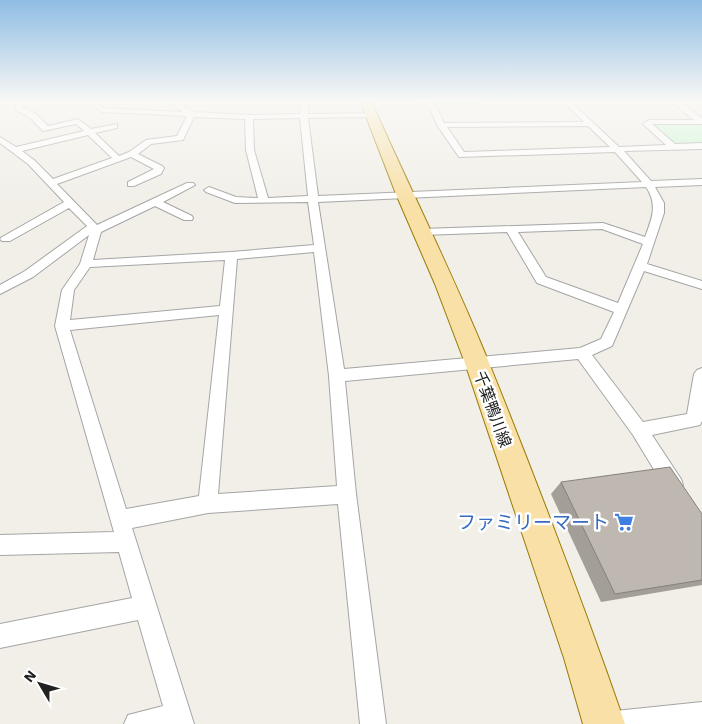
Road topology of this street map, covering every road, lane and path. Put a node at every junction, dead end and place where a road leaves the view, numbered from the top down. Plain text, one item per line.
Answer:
1 (79, 135) edge
2 (94, 135) edge
3 (182, 135) edge
4 (250, 135) edge
5 (307, 135) edge
6 (379, 135) edge
7 (447, 135) edge
8 (601, 135) edge
9 (659, 135) edge
10 (0, 139) edge
11 (702, 146) edge
12 (673, 148) junction
13 (616, 149) junction
14 (15, 150) junction
15 (132, 154) junction
16 (118, 159) junction
17 (702, 182) edge
18 (51, 183) junction
19 (131, 184) dead end
20 (648, 184) junction
21 (190, 185) dead end
22 (209, 190) dead end
23 (404, 194) junction
24 (313, 199) junction
25 (264, 201) junction
26 (156, 202) junction
27 (70, 203) junction
28 (188, 218) dead end
29 (94, 229) junction
30 (512, 231) junction
31 (422, 232) junction
32 (6, 239) dead end
33 (649, 242) junction
34 (319, 248) junction
35 (231, 256) junction
36 (86, 264) junction
37 (639, 266) junction
38 (702, 285) edge
39 (0, 290) edge
40 (225, 310) junction
41 (622, 310) junction
42 (62, 326) junction
43 (582, 353) junction
44 (477, 363) junction
45 (702, 374) edge
46 (337, 376) junction
47 (639, 430) junction
48 (347, 494) junction
49 (681, 496) edge
50 (208, 504) junction
51 (120, 520) junction
52 (126, 542) junction
53 (0, 545) edge
54 (146, 607) junction
55 (0, 636) edge
56 (702, 715) edge
57 (180, 720) edge
58 (137, 724) edge
59 (373, 724) edge
60 (604, 724) edge
61 (616, 724) edge

1 - 14 street
2 - 16 street
3 - 15 street
4 - 25 street
5 - 24 street
6 - 23 main road, 千葉鴨川線
7 - 13 street
8 - 13 street
9 - 12 street
10 - 14 street
11 - 12 street
12 - 13 street
13 - 20 street
14 - 18 street
15 - 16 street
15 - 19 street
16 - 18 street
17 - 20 street
18 - 27 street
20 - 23 street
20 - 33 street
21 - 26 street
22 - 25 street
23 - 24 street
23 - 31 main road, 千葉鴨川線
24 - 25 street
24 - 34 street
26 - 28 street
26 - 29 street
27 - 29 street
27 - 32 street
29 - 36 street
29 - 39 street
30 - 31 street
30 - 33 street
30 - 41 street
31 - 44 main road, 千葉鴨川線
33 - 37 street
34 - 35 street
34 - 46 street
35 - 36 street
35 - 40 street
36 - 42 street
37 - 38 street
37 - 41 street
40 - 42 street
40 - 50 street
41 - 43 street
42 - 51 street
43 - 44 street
43 - 47 street
44 - 46 street
44 - 60 main road, 千葉鴨川線
45 - 47 street
46 - 48 street
47 - 49 street
48 - 50 street
48 - 59 street
50 - 51 street
51 - 52 street
52 - 53 street
52 - 54 street
54 - 55 street
54 - 57 street
56 - 61 street
57 - 58 street

